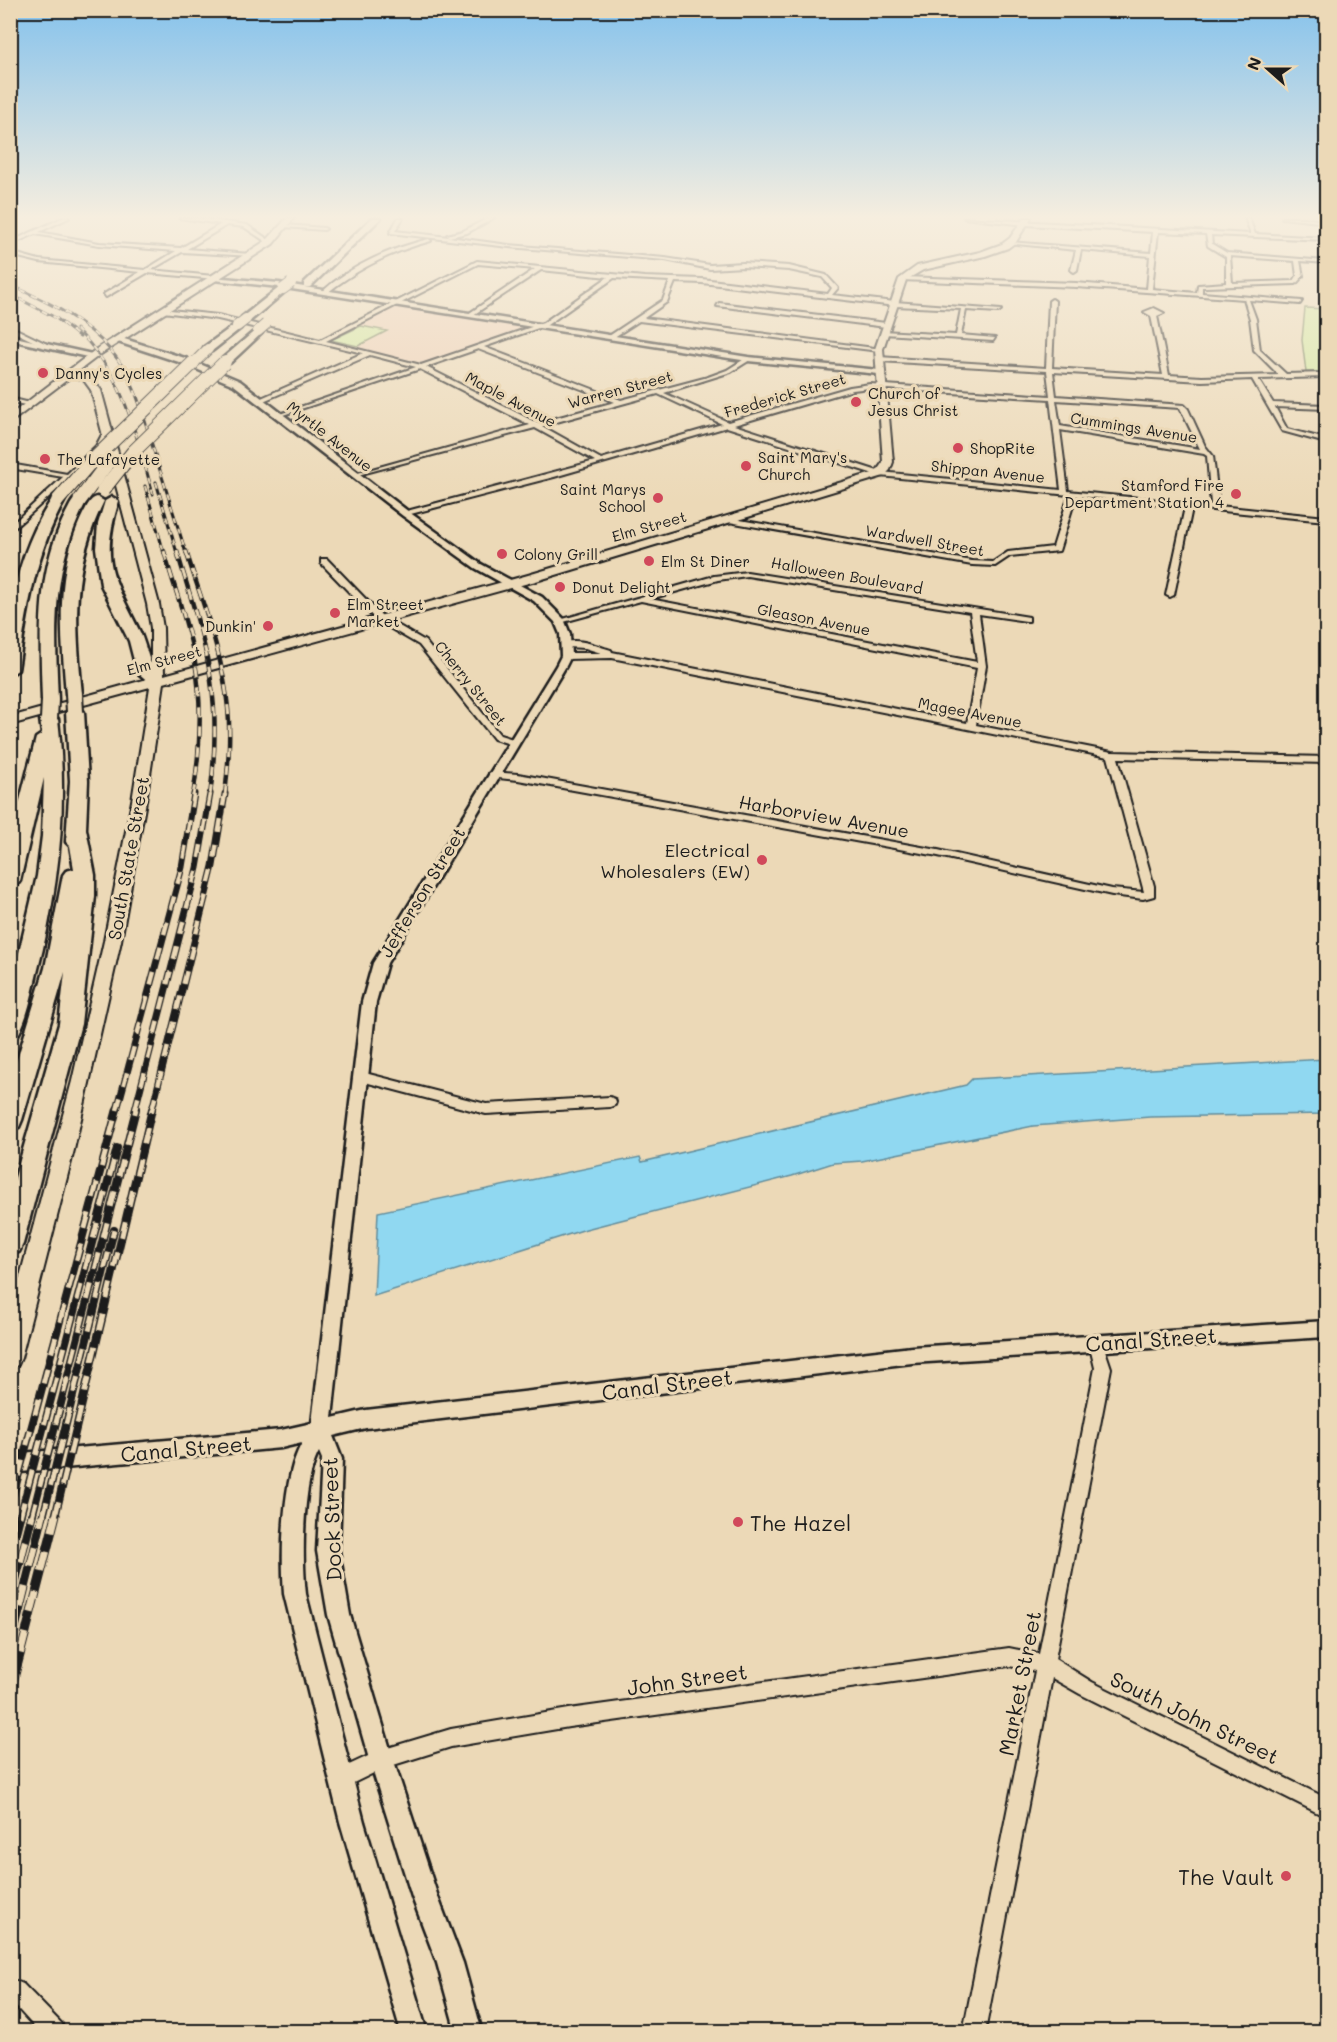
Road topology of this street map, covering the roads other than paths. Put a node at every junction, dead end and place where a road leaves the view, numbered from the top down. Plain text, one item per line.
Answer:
1 (158, 313) edge
2 (189, 313) edge
3 (266, 313) edge
4 (377, 313) edge
5 (460, 313) edge
6 (473, 313) edge
7 (560, 313) edge
8 (648, 313) edge
9 (776, 313) edge
10 (891, 313) edge
11 (963, 313) edge
12 (1051, 313) edge
13 (1251, 313) edge
14 (470, 315) junction
15 (1154, 315) dead end
16 (640, 319) junction
17 (255, 324) junction
18 (541, 326) junction
19 (10, 328) edge
20 (885, 329) junction
21 (27, 336) junction
22 (611, 337) junction
23 (958, 337) junction
24 (14, 339) edge
25 (118, 339) junction
26 (993, 339) dead end
27 (320, 342) junction
28 (47, 346) junction
29 (478, 348) junction
30 (879, 349) junction
31 (369, 353) junction
32 (92, 356) junction
33 (217, 356) junction
34 (748, 359) junction
35 (879, 359) junction
36 (422, 367) junction
37 (1049, 369) junction
38 (879, 372) junction
39 (69, 374) junction
40 (1284, 375) junction
41 (1326, 375) edge
42 (1166, 376) junction
43 (1253, 377) junction
44 (881, 387) junction
45 (660, 393) junction
46 (1053, 398) junction
47 (10, 400) edge
48 (261, 400) junction
49 (622, 403) junction
50 (31, 404) junction
51 (1270, 405) junction
52 (1326, 407) edge
53 (279, 416) junction
54 (10, 420) edge
55 (729, 425) junction
56 (537, 426) junction
57 (1058, 428) junction
58 (107, 430) junction
59 (1326, 441) edge
60 (1206, 452) junction
61 (600, 461) junction
62 (10, 466) edge
63 (69, 474) junction
64 (880, 474) junction
65 (356, 475) junction
66 (122, 486) junction
67 (1069, 493) junction
68 (104, 501) junction
69 (1189, 504) junction
70 (1215, 507) junction
71 (406, 514) junction
72 (1326, 519) edge
73 (729, 520) junction
74 (10, 530) edge
75 (324, 561) dead end
76 (511, 584) junction
77 (1170, 594) dead end
78 (640, 599) junction
79 (974, 610) junction
80 (379, 618) junction
81 (1026, 620) dead end
82 (560, 621) junction
83 (566, 650) junction
84 (982, 666) junction
85 (10, 670) edge
86 (156, 679) junction
87 (50, 709) junction
88 (10, 721) edge
89 (971, 728) junction
90 (513, 742) junction
91 (1112, 755) junction
92 (1326, 759) edge
93 (492, 775) junction
94 (77, 829) junction
95 (10, 881) edge
96 (10, 1029) edge
97 (361, 1077) junction
98 (610, 1102) dead end
99 (10, 1120) edge
100 (10, 1244) edge
101 (1326, 1329) edge
102 (1095, 1343) junction
103 (10, 1358) edge
104 (321, 1431) junction
105 (10, 1464) edge
106 (1046, 1664) junction
107 (381, 1759) junction
108 (341, 1779) junction
109 (1326, 1808) edge
110 (16, 1991) dead end
111 (54, 2031) edge
112 (414, 2031) edge
113 (469, 2031) edge
114 (974, 2031) edge

1 - 25 main road
2 - 27 street, Maple Avenue
3 - 17 highway
4 - 27 street
5 - 14 street
6 - 14 street
7 - 18 street
8 - 16 street
9 - 20 street
10 - 20 main road
11 - 23 street
12 - 37 street, Wardwell Street
13 - 40 street
14 - 18 street
15 - 42 street
16 - 22 street
16 - 30 street
17 - 33 highway
17 - 33 highway
18 - 22 street
18 - 29 street
19 - 21 street
20 - 23 street
20 - 30 main road
21 - 24 street
21 - 28 street
22 - 34 street
23 - 26 street
24 - 28 street
25 - 32 main road
25 - 48 street, Myrtle Avenue
27 - 31 street, Maple Avenue
28 - 32 street
29 - 36 street
29 - 49 street
30 - 35 main road
31 - 36 street, Maple Avenue
31 - 48 street
32 - 39 main road
33 - 68 highway, bridge
33 - 85 highway, bridge
33 - 87 highway, bridge
34 - 38 street
34 - 45 street, Warren Street
35 - 37 street
35 - 38 main road
36 - 53 street
36 - 56 street, Maple Avenue
37 - 42 street
37 - 46 street, Wardwell Street
38 - 44 main road
39 - 50 main road
39 - 58 main road, South State Street
40 - 41 street
40 - 43 street
42 - 43 street
43 - 51 street
44 - 46 street, Frederick Street
44 - 55 street, Frederick Street
44 - 64 main road
45 - 49 street, Warren Street
45 - 55 street, Shippan Avenue
46 - 57 street, Wardwell Street
46 - 60 street, Frederick Street
47 - 50 street
48 - 53 street, Myrtle Avenue
49 - 56 street, Warren Street
50 - 54 main road
51 - 52 street
51 - 59 street
53 - 65 street, Myrtle Avenue
55 - 61 street, Frederick Street
55 - 64 street, Shippan Avenue
56 - 61 street, Maple Avenue
56 - 65 street, Warren Street
57 - 60 street, Cummings Avenue
57 - 67 street, Wardwell Street
58 - 63 street
58 - 66 main road, South State Street
60 - 70 street
61 - 71 street, Frederick Street
62 - 63 street
63 - 66 street
63 - 74 street
64 - 67 street, Shippan Avenue
64 - 73 main road, Elm Street
65 - 71 street, Myrtle Avenue
66 - 86 main road, South State Street
67 - 69 street, Shippan Avenue
67 - 73 street, Wardwell Street
68 - 86 highway
68 - 94 highway
69 - 70 street, Shippan Avenue
69 - 77 street
70 - 72 street, Shippan Avenue
71 - 76 street, Myrtle Avenue
73 - 76 main road, Elm Street
75 - 80 street, Cherry Street
76 - 80 main road, Elm Street
76 - 82 street
78 - 79 street, Halloween Boulevard
78 - 82 street, Halloween Boulevard
78 - 84 street, Gleason Avenue
79 - 81 street, Halloween Boulevard
79 - 84 street
80 - 86 main road, Elm Street
80 - 90 street, Cherry Street
82 - 83 street
83 - 89 street, Magee Avenue
83 - 90 street, Jefferson Street
84 - 89 street
86 - 88 main road, Elm Street
86 - 103 main road, South State Street
87 - 95 highway
87 - 96 highway
89 - 91 street, Magee Avenue
90 - 93 street, Jefferson Street
91 - 92 street, Magee Avenue
91 - 93 street, Harborview Avenue
93 - 97 street, Jefferson Street
94 - 99 highway
94 - 100 highway
97 - 98 street
97 - 104 street, Jefferson Street
101 - 102 street, Canal Street
102 - 104 street, Canal Street
102 - 106 street, Market Street
104 - 105 street, Canal Street
104 - 107 street, Dock Street
104 - 108 street, Dock Street
106 - 107 street, John Street
106 - 109 street, South John Street
106 - 114 street, Market Street
107 - 108 street, John Street
107 - 113 street, Dock Street
108 - 112 street, Dock Street
110 - 111 street

